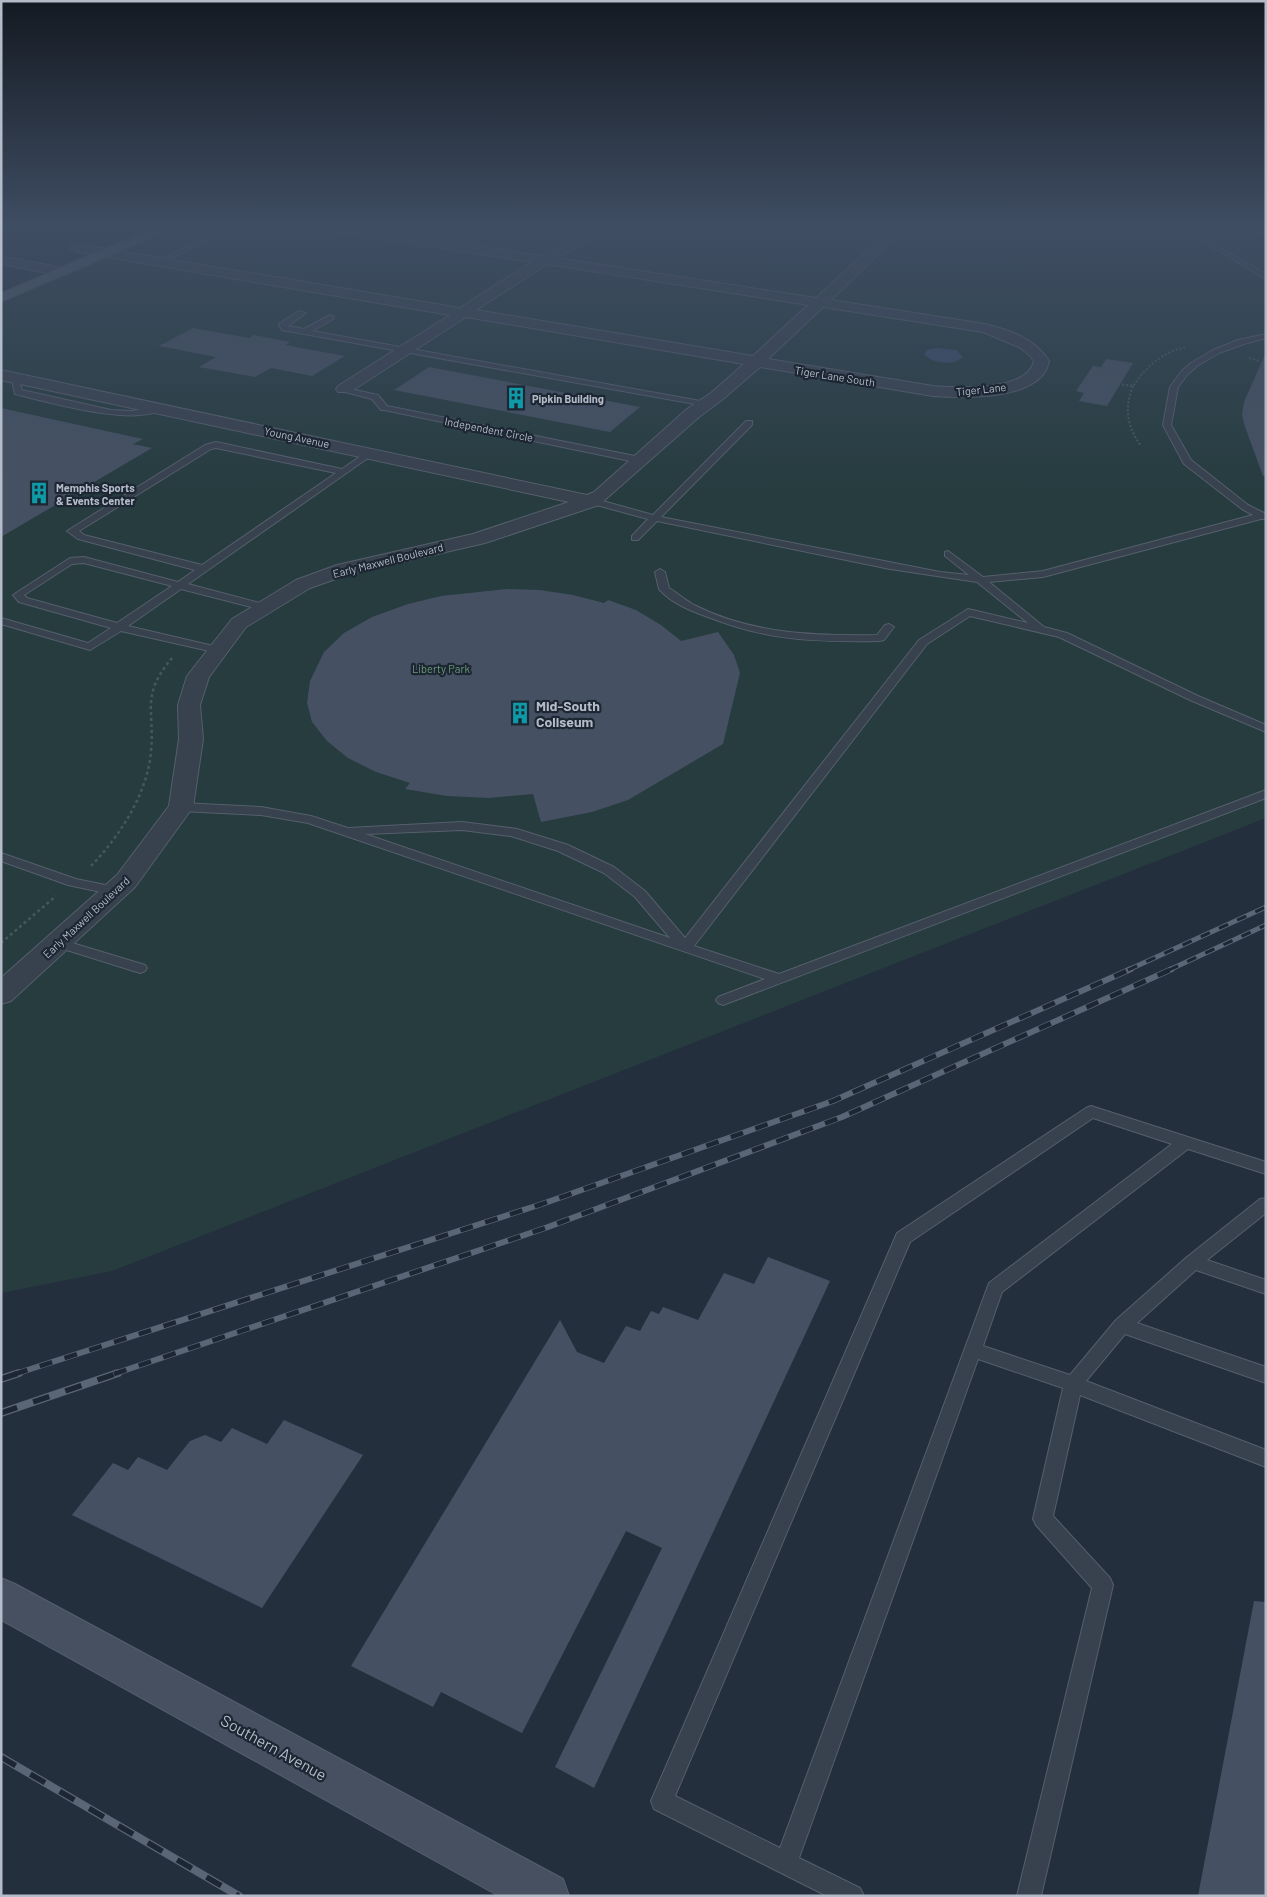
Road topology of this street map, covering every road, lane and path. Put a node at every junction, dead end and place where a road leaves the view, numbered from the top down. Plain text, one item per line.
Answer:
1 (296, 317) edge
2 (330, 317) dead end
3 (455, 317) edge
4 (482, 317) edge
5 (805, 317) edge
6 (914, 317) edge
7 (306, 331) junction
8 (1266, 336) edge
9 (405, 348) junction
10 (755, 363) junction
11 (8, 376) edge
12 (1133, 386) dead end
13 (344, 389) joint
14 (914, 389) joint
15 (706, 404) junction
16 (749, 423) dead end
17 (1140, 446) dead end
18 (371, 453) junction
19 (640, 460) junction
20 (344, 472) junction
21 (592, 500) junction
22 (1263, 517) edge
23 (654, 518) junction
24 (634, 538) dead end
25 (948, 554) dead end
26 (204, 568) junction
27 (660, 572) dead end
28 (982, 580) junction
29 (180, 585) junction
30 (263, 607) junction
31 (1, 621) edge
32 (118, 627) junction
33 (889, 627) dead end
34 (1042, 630) junction
35 (218, 650) junction
36 (176, 651) dead end
37 (1266, 729) edge
38 (1266, 794) edge
39 (181, 807) junction
40 (345, 831) junction
41 (1, 858) edge
42 (73, 882) junction
43 (115, 891) junction
44 (1, 943) edge
45 (59, 943) junction
46 (685, 948) junction
47 (140, 968) dead end
48 (780, 979) junction
49 (1, 994) edge
50 (723, 1000) dead end
51 (1186, 1142) junction
52 (1266, 1168) edge
53 (1266, 1204) edge
54 (1193, 1262) junction
55 (1266, 1287) edge
56 (1122, 1325) junction
57 (973, 1350) junction
58 (1266, 1375) edge
59 (1073, 1384) junction
60 (1266, 1458) edge
61 (1, 1598) edge
62 (786, 1863) junction
63 (546, 1896) edge
64 (852, 1896) edge
65 (1029, 1896) edge

1 - 7 lane
2 - 7 lane
3 - 9 street
4 - 10 street, Tiger Lane South
5 - 10 street, Early Maxwell Boulevard
6 - 14 street, Tiger Lane
7 - 9 lane
8 - 22 lane
9 - 13 street
9 - 15 lane
10 - 14 street, Tiger Lane South
10 - 15 street, Early Maxwell Boulevard
11 - 18 street, Young Avenue
12 - 17 path
13 - 19 lane, Independent Circle
15 - 19 street, Early Maxwell Boulevard
16 - 23 lane
18 - 20 lane
18 - 21 street, Young Avenue
19 - 21 street, Early Maxwell Boulevard
20 - 26 lane
20 - 26 lane
21 - 23 lane
21 - 30 street, Early Maxwell Boulevard
22 - 28 lane
23 - 24 lane
23 - 28 lane
25 - 28 lane
26 - 29 lane
27 - 33 lane
28 - 34 lane
29 - 30 lane
29 - 32 lane
29 - 32 lane
30 - 35 street, Early Maxwell Boulevard
31 - 32 lane
32 - 35 lane
34 - 37 lane
34 - 46 lane
35 - 39 street, Early Maxwell Boulevard
36 - 42 path
38 - 48 lane
39 - 40 lane
39 - 43 street, Early Maxwell Boulevard
40 - 46 lane
40 - 46 lane
41 - 42 lane
42 - 43 lane
42 - 44 path
43 - 45 street, Early Maxwell Boulevard
45 - 47 lane
45 - 49 street, Early Maxwell Boulevard
46 - 48 lane
48 - 50 lane
51 - 52 lane
51 - 57 lane
51 - 62 lane
53 - 54 lane
54 - 55 lane
54 - 56 lane
56 - 58 lane
56 - 59 lane
57 - 59 lane
57 - 62 lane
59 - 60 lane
59 - 65 lane
61 - 63 main road, Southern Avenue
62 - 64 lane

